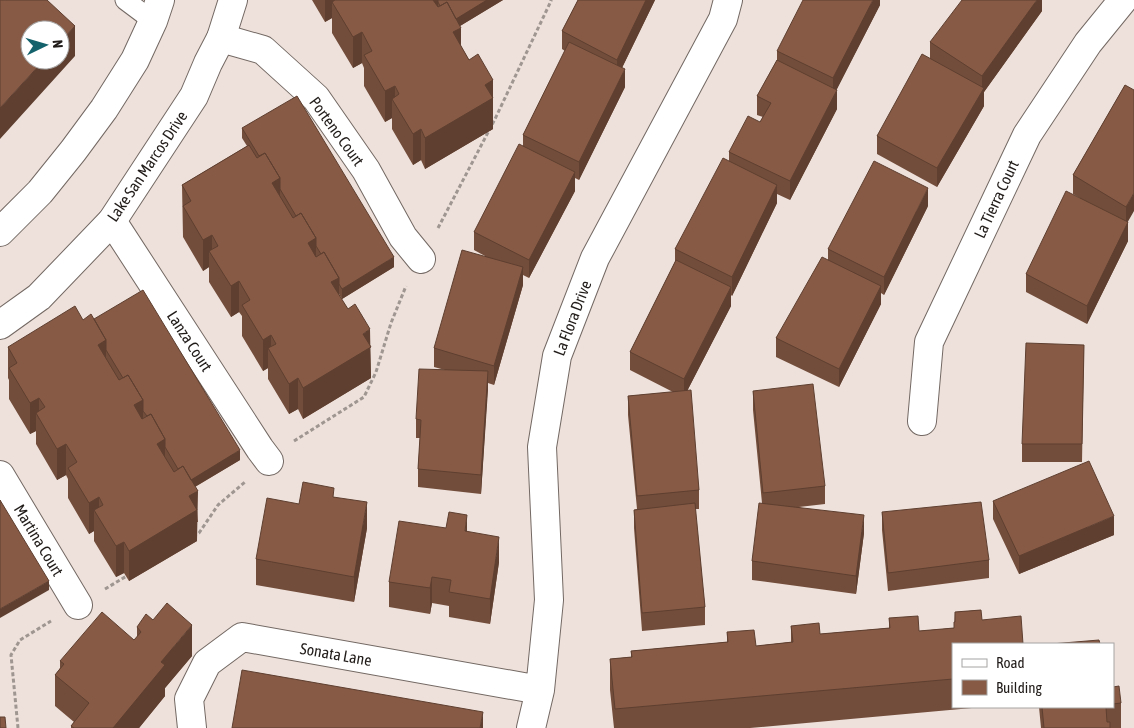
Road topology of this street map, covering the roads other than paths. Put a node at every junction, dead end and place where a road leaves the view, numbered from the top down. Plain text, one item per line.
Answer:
1 (125, 0) edge
2 (233, 0) edge
3 (728, 0) edge
4 (1123, 0) edge
5 (156, 11) edge
6 (221, 38) junction
7 (112, 221) junction
8 (2, 226) edge
9 (421, 260) road end
10 (0, 325) edge
11 (922, 421) dead end
12 (269, 461) road end
13 (0, 475) edge
14 (78, 605) road end
15 (540, 690) junction
16 (192, 728) edge
17 (531, 728) edge

1 - 5 lane
2 - 6 street, Lake San Marcos Drive
3 - 15 street, La Flora Drive
4 - 11 street, La Tierra Court
5 - 8 street
6 - 7 street, Lake San Marcos Drive
6 - 9 street, Porteno Court
7 - 10 street, Lake San Marcos Drive
7 - 12 street, Lanza Court
13 - 14 street, Martina Court
15 - 16 street, Sonata Lane
15 - 17 street, La Flora Drive

